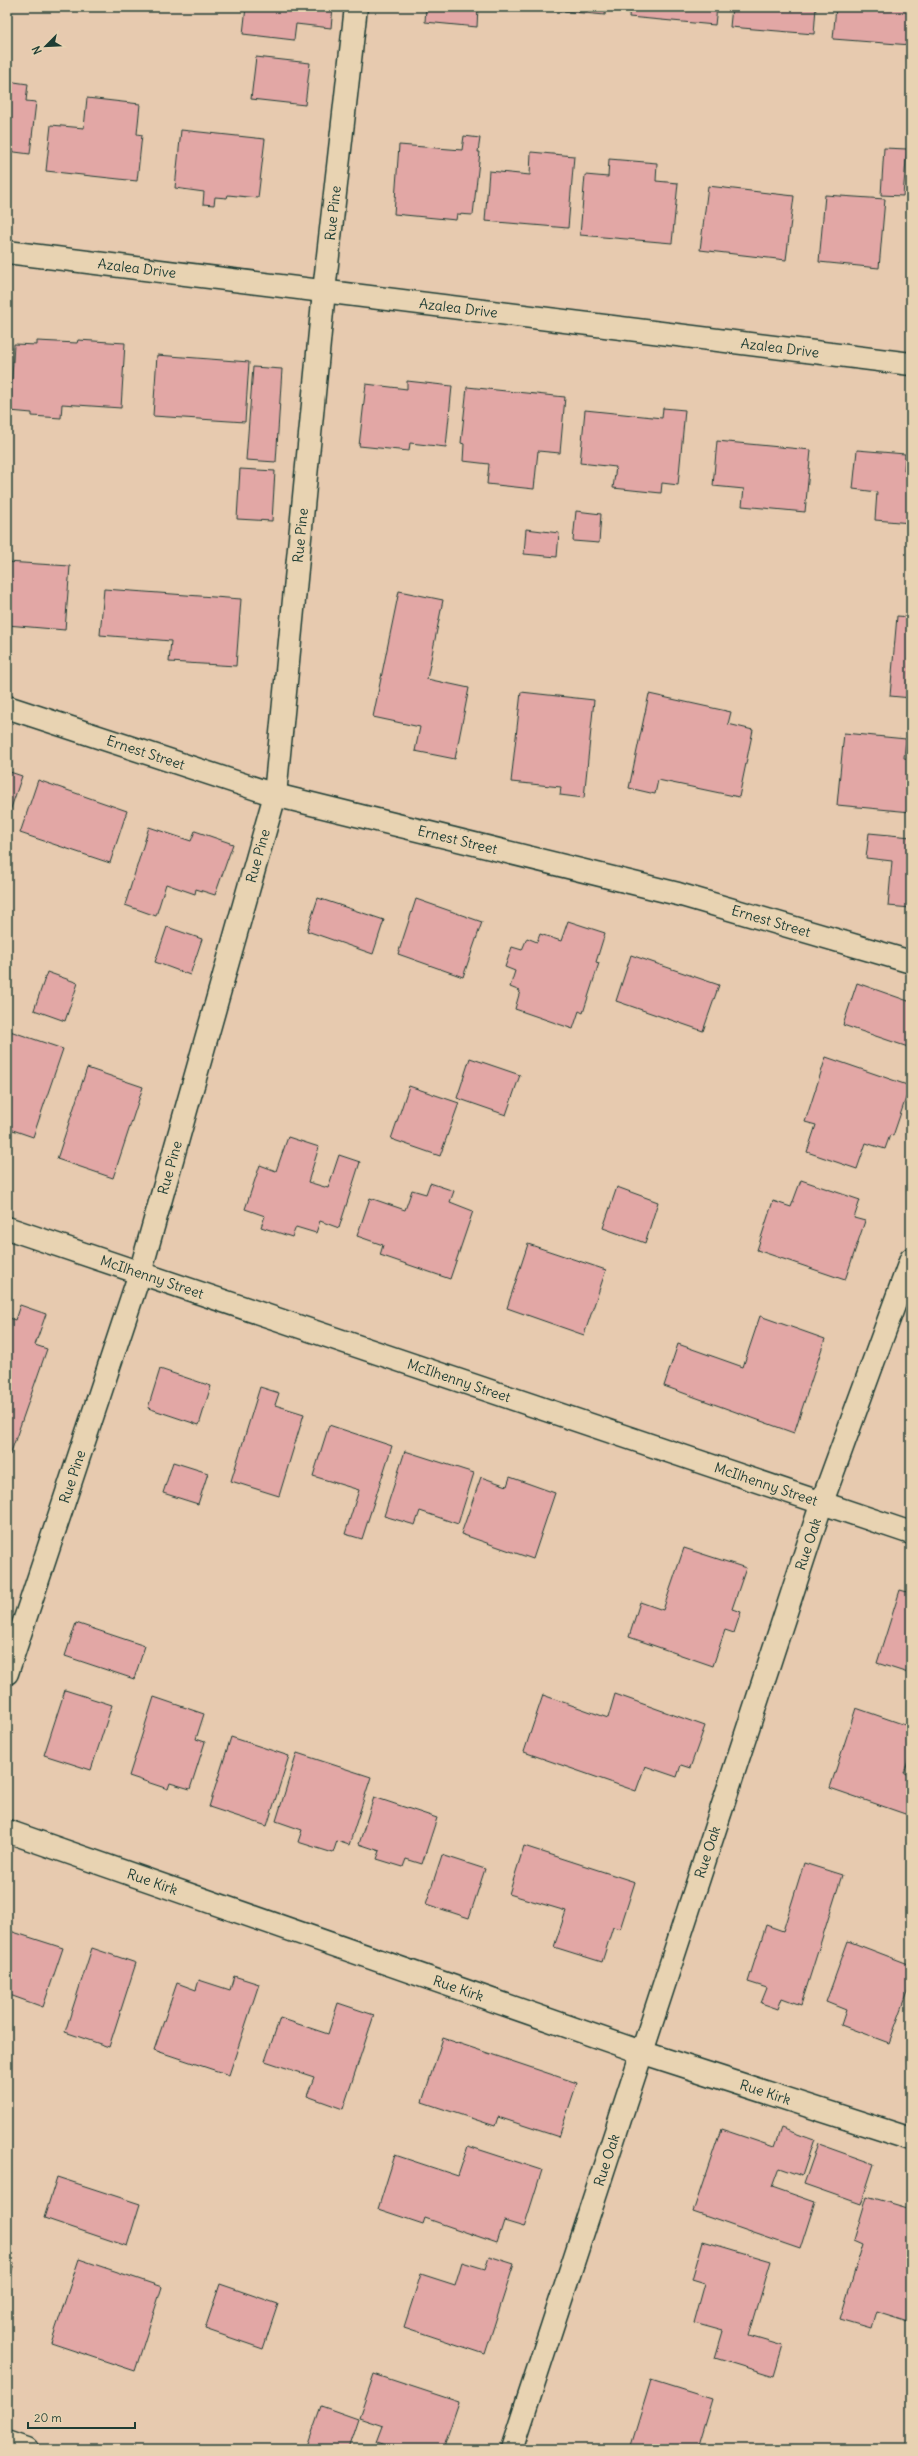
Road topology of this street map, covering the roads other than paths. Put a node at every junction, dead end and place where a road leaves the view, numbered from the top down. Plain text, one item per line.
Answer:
1 (356, 7) edge
2 (7, 252) edge
3 (324, 291) junction
4 (911, 364) edge
5 (7, 707) edge
6 (275, 795) junction
7 (911, 962) edge
8 (7, 1228) edge
9 (911, 1259) edge
10 (140, 1273) junction
11 (822, 1502) junction
12 (911, 1533) edge
13 (7, 1673) edge
14 (7, 1831) edge
15 (641, 2052) junction
16 (911, 2139) edge
17 (7, 2442) edge
18 (27, 2449) edge
19 (512, 2449) edge

1 - 3 street, Rue Pine
2 - 3 street, Azalea Drive
3 - 4 street, Azalea Drive
3 - 6 street, Rue Pine
5 - 6 street, Ernest Street
6 - 7 street, Ernest Street
6 - 10 street, Rue Pine
8 - 10 street, McIlhenny Street
9 - 11 street, Rue Oak
10 - 11 street, McIlhenny Street
10 - 13 street, Rue Pine
11 - 12 street, McIlhenny Street
11 - 15 street, Rue Oak
14 - 15 street, Rue Kirk
15 - 16 street, Rue Kirk
15 - 19 street, Rue Oak
17 - 18 street

